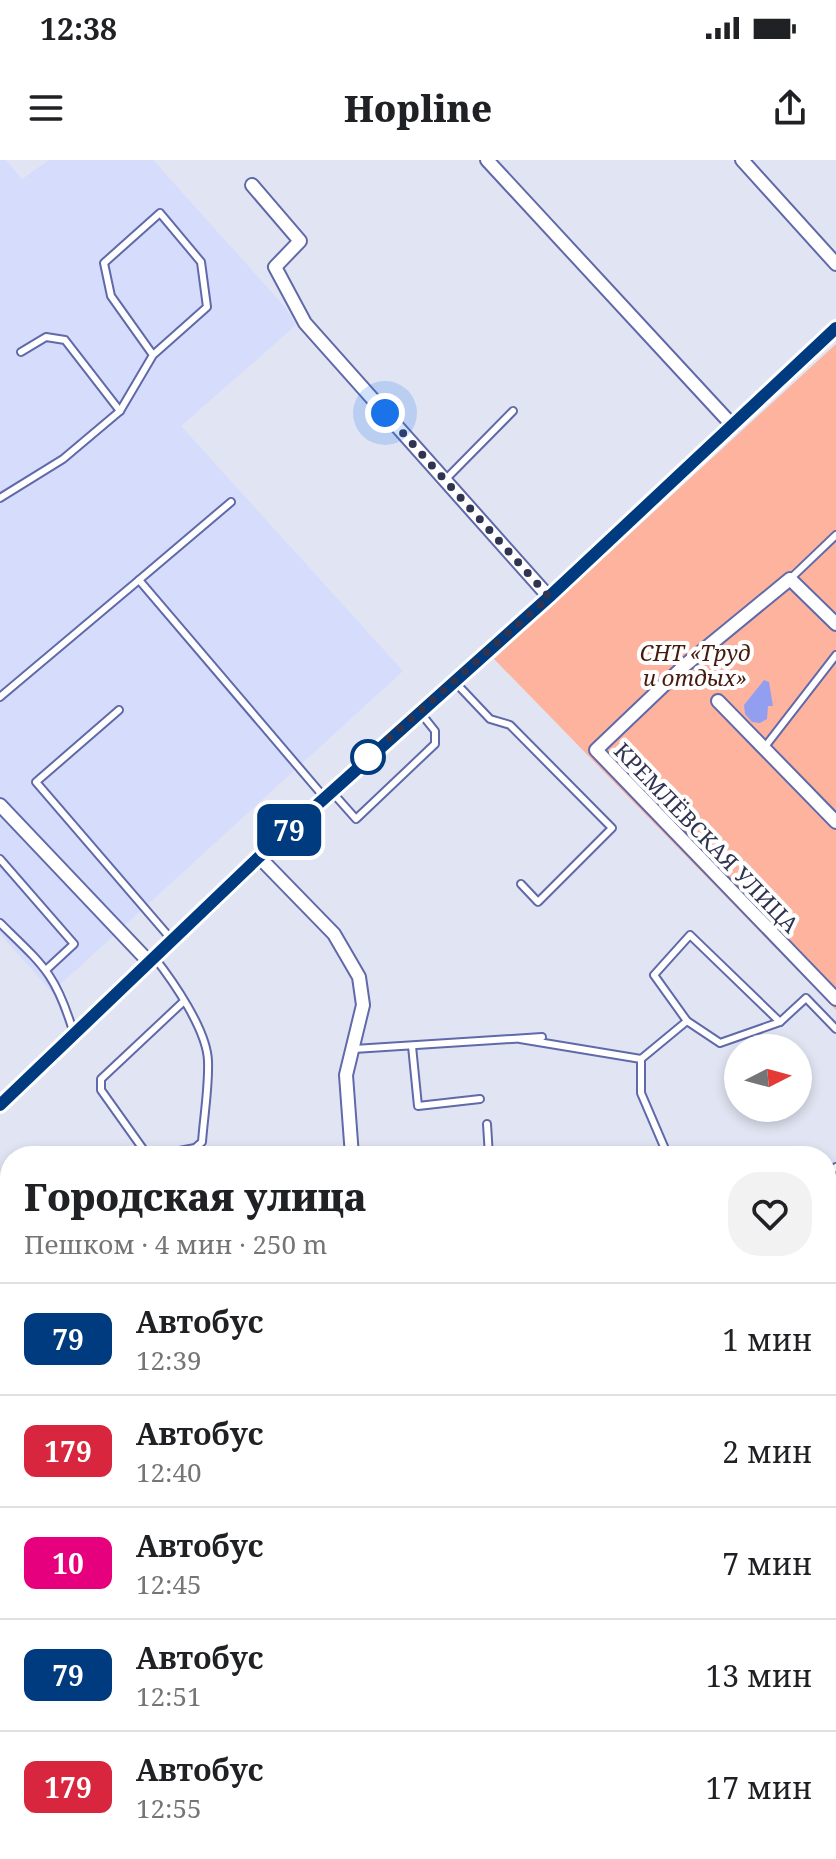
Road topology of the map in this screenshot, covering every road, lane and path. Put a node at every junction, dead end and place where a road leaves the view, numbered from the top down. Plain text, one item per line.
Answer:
1 (487, 160) edge
2 (742, 160) edge
3 (252, 185) dead end
4 (836, 264) edge
5 (836, 328) edge
6 (21, 352) dead end
7 (153, 355) junction
8 (120, 411) junction
9 (513, 411) dead end
10 (733, 426) junction
11 (445, 480) junction
12 (0, 498) edge
13 (231, 502) dead end
14 (836, 535) edge
15 (790, 579) junction
16 (139, 580) junction
17 (549, 597) junction
18 (836, 624) edge
19 (836, 655) edge
20 (454, 681) junction
21 (0, 697) edge
22 (718, 701) dead end
23 (119, 710) dead end
24 (419, 711) junction
25 (764, 748) junction
26 (328, 794) junction
27 (0, 805) edge
28 (836, 822) edge
29 (259, 857) junction
30 (0, 859) edge
31 (521, 884) dead end
32 (0, 923) edge
33 (172, 940) junction
34 (152, 960) junction
35 (47, 969) junction
36 (836, 999) edge
37 (183, 1002) junction
38 (687, 1021) junction
39 (780, 1022) junction
40 (836, 1029) edge
41 (74, 1034) junction
42 (542, 1037) dead end
43 (520, 1039) junction
44 (412, 1046) junction
45 (353, 1049) junction
46 (641, 1059) junction
47 (480, 1099) dead end
48 (0, 1105) edge
49 (487, 1124) dead end
50 (143, 1146) edge
51 (197, 1146) edge
52 (351, 1146) edge
53 (488, 1146) edge
54 (664, 1146) edge

1 - 10 street
2 - 4 street
3 - 11 street
5 - 10 street
6 - 8 lane
7 - 7 lane
7 - 8 lane
8 - 12 lane
9 - 11 lane
10 - 17 street
11 - 17 street
13 - 16 lane
14 - 15 lane
15 - 18 street
15 - 36 street, КРЕМЛЁВСКАЯ УЛИЦА
16 - 21 lane
16 - 26 lane
17 - 20 street
19 - 25 lane
20 - 24 street
20 - 31 lane
22 - 25 street
23 - 33 lane
24 - 26 street
24 - 26 lane
25 - 28 street
26 - 29 street
27 - 34 street
29 - 33 street
29 - 45 street
30 - 35 lane
32 - 35 lane
33 - 34 street
34 - 37 lane
34 - 41 street
35 - 41 lane
37 - 50 lane
37 - 51 lane
38 - 39 lane
38 - 39 lane
38 - 46 lane
39 - 40 lane
41 - 48 street
42 - 43 lane
43 - 44 lane
43 - 46 lane
44 - 45 lane
44 - 47 lane
45 - 52 street
46 - 54 lane
49 - 53 lane

